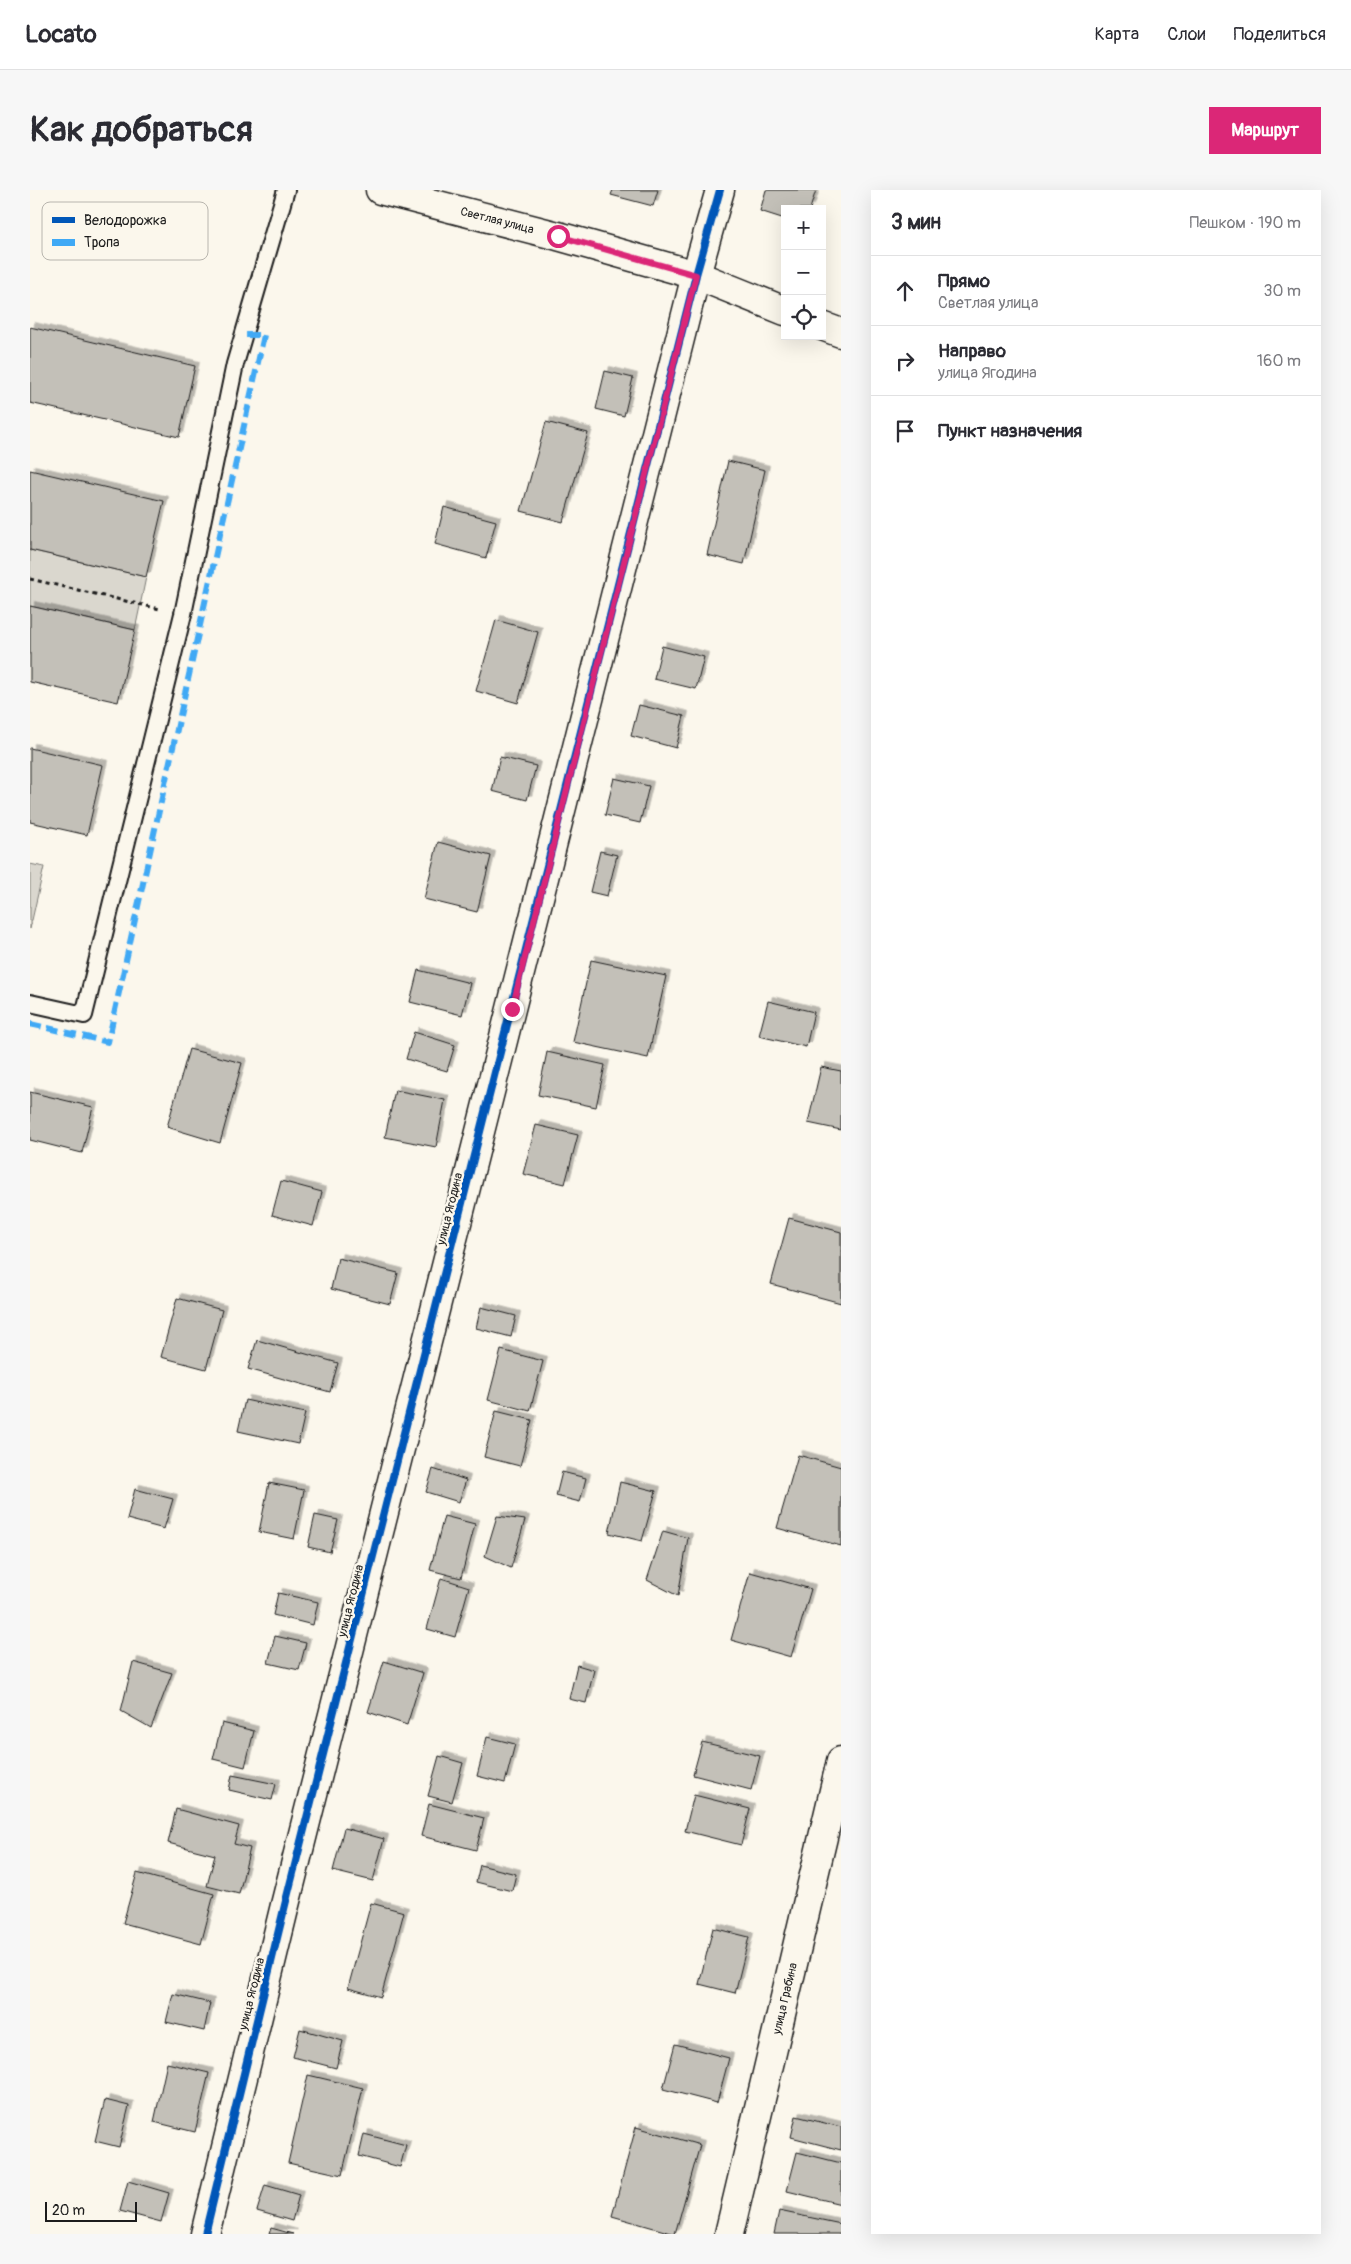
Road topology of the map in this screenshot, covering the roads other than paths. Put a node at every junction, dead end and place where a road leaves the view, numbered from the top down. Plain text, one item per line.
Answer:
1 (286, 190) edge
2 (380, 190) edge
3 (720, 190) edge
4 (696, 275) junction
5 (781, 309) edge
6 (826, 328) edge
7 (841, 334) edge
8 (30, 1003) edge
9 (840, 1775) edge
10 (205, 2234) edge
11 (729, 2234) edge

1 - 8 lane
2 - 4 street, Светлая улица
3 - 4 street, улица Ягодина
4 - 5 street, Светлая улица
4 - 10 street, улица Ягодина
6 - 7 street
9 - 11 street, улица Грабина

